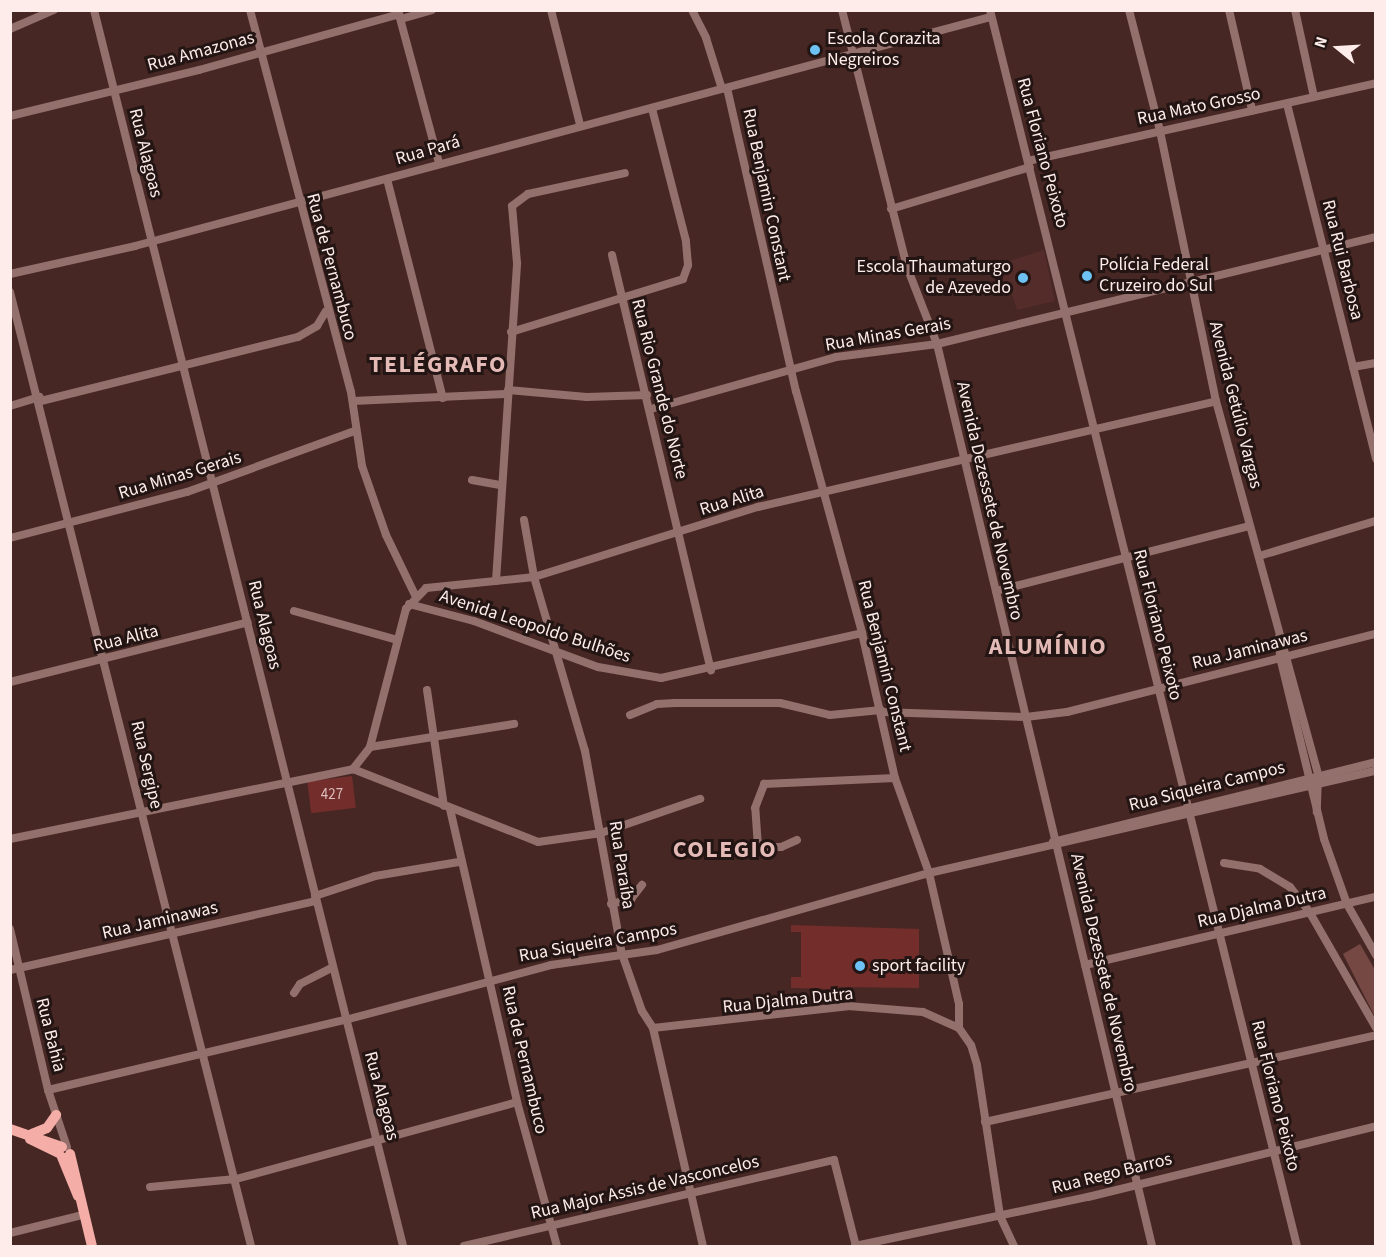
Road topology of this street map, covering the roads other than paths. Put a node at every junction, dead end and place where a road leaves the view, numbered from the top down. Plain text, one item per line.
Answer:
1 (54, 10) edge
2 (94, 10) edge
3 (250, 10) edge
4 (432, 10) edge
5 (551, 10) edge
6 (692, 10) edge
7 (842, 10) edge
8 (1129, 10) edge
9 (1229, 10) edge
10 (1295, 10) edge
11 (399, 14) edge
12 (991, 14) edge
13 (10, 29) edge
14 (260, 52) junction
15 (853, 54) junction
16 (1376, 83) edge
17 (724, 88) junction
18 (114, 90) junction
19 (1314, 97) junction
20 (1287, 104) junction
21 (652, 109) junction
22 (1252, 110) junction
23 (10, 116) edge
24 (580, 125) junction
25 (1160, 131) junction
26 (439, 163) junction
27 (1029, 164) junction
28 (625, 173) dead end
29 (387, 179) junction
30 (298, 202) junction
31 (891, 208) junction
32 (1376, 237) edge
33 (152, 239) junction
34 (1322, 249) junction
35 (612, 255) dead end
36 (10, 274) edge
37 (1190, 286) junction
38 (10, 292) edge
39 (622, 301) junction
40 (1068, 309) junction
41 (326, 311) junction
42 (511, 332) junction
43 (937, 344) junction
44 (183, 363) junction
45 (1376, 363) edge
46 (1353, 367) junction
47 (791, 370) junction
48 (506, 392) junction
49 (647, 395) junction
50 (442, 398) junction
51 (41, 399) junction
52 (353, 401) junction
53 (1216, 401) junction
54 (10, 406) edge
55 (651, 409) junction
56 (355, 431) junction
57 (1094, 431) junction
58 (1376, 459) edge
59 (964, 460) junction
60 (472, 480) dead end
61 (214, 483) junction
62 (499, 485) junction
63 (824, 491) junction
64 (524, 520) dead end
65 (1376, 521) edge
66 (72, 522) junction
67 (1250, 526) junction
68 (677, 534) junction
69 (10, 538) edge
70 (1259, 556) junction
71 (1125, 558) junction
72 (534, 577) junction
73 (496, 581) junction
74 (996, 591) junction
75 (415, 595) junction
76 (409, 604) junction
77 (294, 611) dead end
78 (248, 622) junction
79 (862, 633) junction
80 (1376, 634) edge
81 (397, 640) junction
82 (556, 651) junction
83 (1284, 656) junction
84 (105, 659) junction
85 (711, 670) junction
86 (10, 682) edge
87 (1158, 689) junction
88 (427, 690) dead end
89 (881, 711) junction
90 (630, 716) dead end
91 (1303, 716) junction
92 (1026, 717) junction
93 (1294, 718) junction
94 (514, 724) dead end
95 (435, 740) junction
96 (370, 747) junction
97 (1376, 762) edge
98 (353, 769) junction
99 (1376, 771) edge
100 (896, 778) junction
101 (1319, 779) junction
102 (286, 781) junction
103 (1309, 782) junction
104 (700, 799) dead end
105 (447, 807) junction
106 (142, 811) junction
107 (1190, 812) junction
108 (1317, 812) junction
109 (602, 833) junction
110 (10, 840) edge
111 (797, 840) dead end
112 (1058, 843) junction
113 (459, 862) junction
114 (1224, 863) dead end
115 (929, 873) junction
116 (642, 885) dead end
117 (1376, 897) edge
118 (315, 899) junction
119 (611, 904) junction
120 (1347, 904) junction
121 (1310, 912) junction
122 (10, 929) edge
123 (1220, 932) junction
124 (173, 933) junction
125 (622, 954) junction
126 (1376, 955) edge
127 (1085, 965) junction
128 (332, 968) junction
129 (14, 969) edge
130 (491, 981) junction
131 (294, 993) dead end
132 (345, 1020) junction
133 (652, 1028) junction
134 (959, 1028) junction
135 (1376, 1028) edge
136 (1376, 1035) edge
137 (203, 1052) junction
138 (1251, 1060) junction
139 (48, 1090) junction
140 (1114, 1090) junction
141 (517, 1102) junction
142 (56, 1115) junction
143 (985, 1122) junction
144 (1376, 1126) edge
145 (10, 1130) edge
146 (32, 1134) junction
147 (378, 1143) junction
148 (64, 1152) junction
149 (1275, 1153) junction
150 (237, 1179) junction
151 (1137, 1184) junction
152 (150, 1187) dead end
153 (690, 1194) junction
154 (83, 1215) junction
155 (1000, 1216) junction
156 (552, 1225) junction
157 (10, 1233) edge
158 (92, 1246) edge
159 (251, 1246) edge
160 (403, 1246) edge
161 (464, 1246) edge
162 (557, 1246) edge
163 (703, 1246) edge
164 (856, 1246) edge
165 (1014, 1246) edge
166 (1152, 1246) edge
167 (1297, 1246) edge

1 - 13 street
2 - 18 street, Rua Alagoas
3 - 14 street, Rua de Pernambuco
4 - 11 street, Rua Amazonas
5 - 24 street
6 - 17 street, Rua Benjamin Constant
7 - 15 street, Avenida Dezessete de Novembro
8 - 25 street, Avenida Getúlio Vargas
9 - 22 street
10 - 19 street
11 - 14 street, Rua Amazonas
11 - 26 street
12 - 15 street, Rua Pará
12 - 27 street, Rua Floriano Peixoto
14 - 18 street, Rua Amazonas
14 - 30 street, Rua de Pernambuco
15 - 17 street, Rua Pará
15 - 31 street, Avenida Dezessete de Novembro
16 - 19 street, Rua Mato Grosso
17 - 21 street, Rua Pará
17 - 47 street, Rua Benjamin Constant
18 - 23 street, Rua Amazonas
18 - 33 street, Rua Alagoas
19 - 20 street, Rua Mato Grosso
20 - 22 street, Rua Mato Grosso
20 - 34 street, Rua Rui Barbosa
21 - 24 street, Rua Pará
21 - 39 street
22 - 25 street, Rua Mato Grosso
24 - 26 street, Rua Pará
25 - 27 street, Rua Mato Grosso
25 - 37 street, Avenida Getúlio Vargas
26 - 29 street, Rua Pará
27 - 31 street, Rua Mato Grosso
27 - 40 street, Rua Floriano Peixoto
28 - 42 street
29 - 30 street, Rua Pará
29 - 50 street
30 - 33 street, Rua Pará
30 - 41 street, Rua de Pernambuco
31 - 43 street, Avenida Dezessete de Novembro
32 - 34 street, Rua Minas Gerais
33 - 36 street, Rua Pará
33 - 44 street, Rua Alagoas
34 - 37 street, Rua Minas Gerais
34 - 46 street, Rua Rui Barbosa
35 - 39 street, Rua Rio Grande do Norte
37 - 40 street, Rua Minas Gerais
37 - 53 street, Avenida Getúlio Vargas
38 - 51 street, Rua Sergipe
39 - 42 street
39 - 49 street, Rua Rio Grande do Norte
40 - 43 street, Rua Minas Gerais
40 - 57 street, Rua Floriano Peixoto
41 - 44 street
41 - 52 street, Rua de Pernambuco
42 - 48 street
43 - 47 street, Rua Minas Gerais
43 - 59 street, Avenida Dezessete de Novembro
44 - 51 street
44 - 61 street, Rua Alagoas
45 - 46 street
46 - 58 street, Rua Rui Barbosa
47 - 55 street, Rua Minas Gerais
47 - 63 street, Rua Benjamin Constant
48 - 49 street
48 - 50 street
48 - 62 street
49 - 55 street, Rua Rio Grande do Norte
50 - 52 street
51 - 54 street
51 - 66 street, Rua Sergipe
52 - 56 street, Rua de Pernambuco
53 - 57 street, Rua Alita
53 - 67 street, Avenida Getúlio Vargas
55 - 68 street, Rua Rio Grande do Norte
56 - 61 street, Rua Minas Gerais
56 - 75 street, Rua de Pernambuco
57 - 59 street, Rua Alita
57 - 71 street, Rua Floriano Peixoto
59 - 63 street, Rua Alita
59 - 74 street, Avenida Dezessete de Novembro
60 - 62 street
61 - 66 street, Rua Minas Gerais
61 - 78 street, Rua Alagoas
62 - 73 street
63 - 68 street, Rua Alita
63 - 79 street, Rua Benjamin Constant
64 - 72 street, Rua Paraíba
65 - 70 street
66 - 69 street, Rua Minas Gerais
66 - 84 street, Rua Sergipe
67 - 70 street, Avenida Getúlio Vargas
67 - 71 street
68 - 72 street, Rua Alita
68 - 85 street, Rua Rio Grande do Norte
70 - 83 street, Avenida Getúlio Vargas
71 - 74 street
71 - 87 street, Rua Floriano Peixoto
72 - 73 street, Rua Alita
72 - 82 street, Rua Paraíba
73 - 75 street, Rua Alita
74 - 92 street, Avenida Dezessete de Novembro
75 - 76 street
76 - 81 street
76 - 82 street, Avenida Leopoldo Bulhões
77 - 81 street
78 - 84 street, Rua Alita
78 - 102 street, Rua Alagoas
79 - 85 street, Avenida Leopoldo Bulhões
79 - 89 street, Rua Benjamin Constant
80 - 83 street, Rua Jaminawas
81 - 96 street
82 - 85 street, Avenida Leopoldo Bulhões
82 - 109 street, Rua Paraíba
83 - 87 street, Rua Jaminawas
83 - 91 street, Avenida Getúlio Vargas
83 - 93 street, Avenida Getúlio Vargas
84 - 86 street, Rua Alita
84 - 106 street, Rua Sergipe
87 - 92 street, Rua Jaminawas
87 - 107 street, Rua Floriano Peixoto
88 - 95 street, Rua de Pernambuco
89 - 90 street, Rua Jaminawas
89 - 92 street, Rua Jaminawas
89 - 100 street, Rua Benjamin Constant
91 - 93 street
91 - 101 street, Avenida Getúlio Vargas
92 - 112 street, Avenida Dezessete de Novembro
93 - 103 street, Avenida Getúlio Vargas
94 - 95 street
95 - 96 street
95 - 105 street, Rua de Pernambuco
96 - 98 street
97 - 101 street, Rua Siqueira Campos
98 - 102 street
98 - 105 street
99 - 101 street, Rua Siqueira Campos
100 - 111 street
100 - 115 street, Rua Benjamin Constant
101 - 103 street, Rua Siqueira Campos
101 - 108 street, Avenida Getúlio Vargas
102 - 106 street
102 - 118 street, Rua Alagoas
103 - 107 street, Rua Siqueira Campos
103 - 108 street, Avenida Getúlio Vargas
104 - 109 street
105 - 109 street
105 - 113 street, Rua de Pernambuco
106 - 110 street
106 - 124 street, Rua Sergipe
107 - 112 street, Rua Siqueira Campos
107 - 123 street, Rua Floriano Peixoto
108 - 120 street, Avenida Getúlio Vargas
109 - 119 street, Rua Paraíba
112 - 115 street, Rua Siqueira Campos
112 - 127 street, Avenida Dezessete de Novembro
113 - 118 street, Rua Jaminawas
113 - 130 street, Rua de Pernambuco
114 - 121 street
115 - 125 street, Rua Siqueira Campos
115 - 134 street, Rua Benjamin Constant
116 - 119 street
117 - 120 street, Rua Djalma Dutra
118 - 124 street, Rua Jaminawas
118 - 128 street, Rua Alagoas
119 - 125 street, Rua Paraíba
120 - 121 street, Rua Djalma Dutra
120 - 126 street, Avenida Getúlio Vargas
121 - 123 street, Rua Djalma Dutra
121 - 135 street
122 - 129 street, Rua Bahia
123 - 127 street, Rua Djalma Dutra
123 - 138 street, Rua Floriano Peixoto
124 - 129 street, Rua Jaminawas
124 - 137 street, Rua Sergipe
125 - 130 street, Rua Siqueira Campos
125 - 133 street, Rua Paraíba
127 - 140 street, Avenida Dezessete de Novembro
128 - 131 street
128 - 132 street, Rua Alagoas
129 - 139 street, Rua Bahia
130 - 132 street, Rua Siqueira Campos
130 - 141 street, Rua de Pernambuco
132 - 137 street, Rua Siqueira Campos
132 - 147 street, Rua Alagoas
133 - 134 street, Rua Djalma Dutra
133 - 153 street, Rua Paraíba
134 - 143 street, Rua Benjamin Constant
136 - 138 street
137 - 139 street, Rua Siqueira Campos
137 - 150 street, Rua Sergipe
138 - 140 street
138 - 149 street, Rua Floriano Peixoto
139 - 142 street, Rua Bahia
140 - 143 street
140 - 151 street, Avenida Dezessete de Novembro
141 - 147 street
141 - 156 street, Rua de Pernambuco
142 - 146 main road
142 - 148 street, Rua Bahia
143 - 155 street, Rua Benjamin Constant
144 - 149 street, Rua Rego Barros
145 - 146 main road
145 - 148 main road
146 - 148 main road
147 - 150 street
147 - 160 street, Rua Alagoas
148 - 154 main road
149 - 151 street, Rua Rego Barros
149 - 167 street, Rua Floriano Peixoto
150 - 152 street
150 - 159 street, Rua Sergipe
151 - 155 street, Rua Rego Barros
151 - 166 street, Avenida Dezessete de Novembro
153 - 156 street, Rua Major Assis de Vasconcelos
153 - 163 street, Rua Paraíba
153 - 164 street, Rua Major Assis de Vasconcelos
154 - 157 street
154 - 158 main road
155 - 164 street, Rua Rego Barros
155 - 165 street, Rua Benjamin Constant
156 - 161 street, Rua Major Assis de Vasconcelos
156 - 162 street, Rua de Pernambuco

